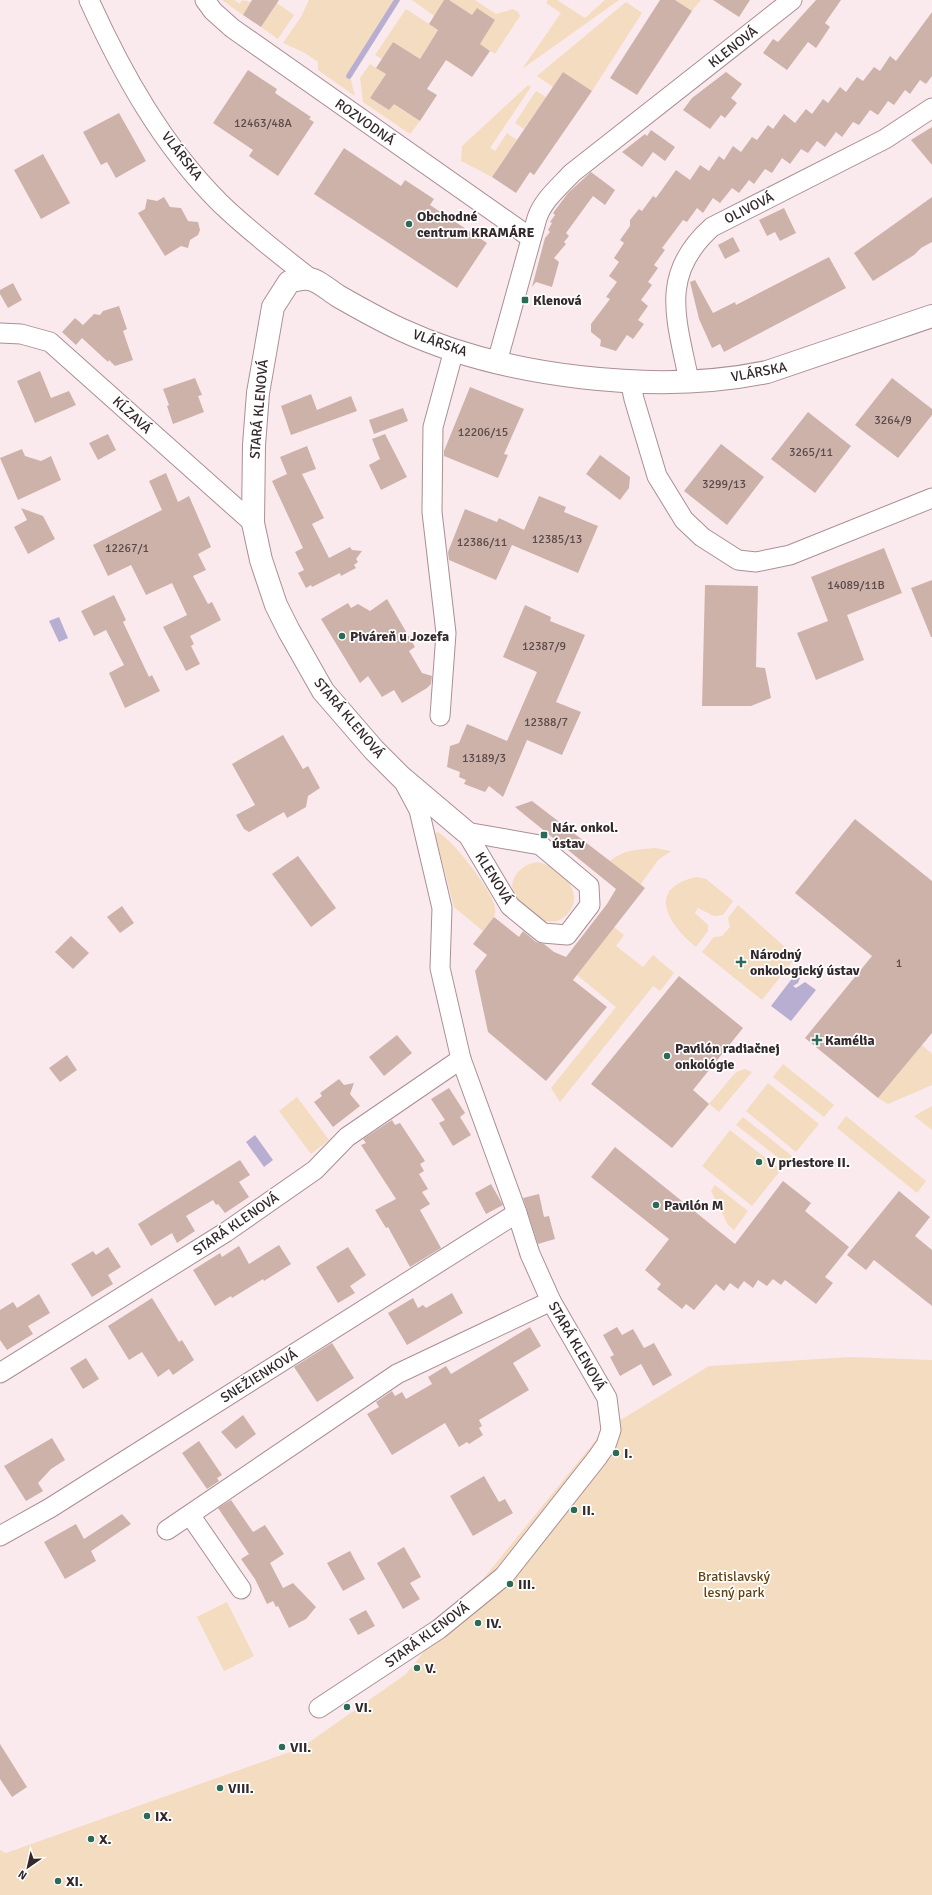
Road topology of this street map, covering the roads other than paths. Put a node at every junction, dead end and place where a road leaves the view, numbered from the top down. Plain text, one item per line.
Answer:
1 (89, 0) edge
2 (204, 0) edge
3 (792, 0) edge
4 (932, 108) edge
5 (531, 238) junction
6 (311, 279) junction
7 (932, 316) edge
8 (0, 333) edge
9 (454, 350) junction
10 (497, 362) junction
11 (630, 380) junction
12 (689, 381) junction
13 (932, 498) edge
14 (253, 523) junction
15 (440, 716) dead end
16 (401, 777) junction
17 (466, 832) junction
18 (461, 1059) junction
19 (517, 1212) junction
20 (551, 1301) junction
21 (0, 1373) edge
22 (190, 1515) junction
23 (167, 1530) dead end
24 (0, 1536) edge
25 (241, 1589) dead end
26 (319, 1708) dead end

1 - 6 street, VLÁRSKA
2 - 5 street, ROZVODNÁ
3 - 5 street, KLENOVÁ
4 - 12 street, OLIVOVÁ
5 - 10 street, KLENOVÁ
6 - 9 street, VLÁRSKA
6 - 14 street, STARÁ KLENOVÁ
7 - 12 street, VLÁRSKA
8 - 14 street, KĹZAVÁ
9 - 10 street, VLÁRSKA
9 - 15 street
10 - 11 street, VLÁRSKA
11 - 12 street, VLÁRSKA
11 - 13 street
14 - 16 street, STARÁ KLENOVÁ
16 - 17 street, KLENOVÁ
16 - 18 street, STARÁ KLENOVÁ
17 - 17 street, KLENOVÁ
18 - 19 street, STARÁ KLENOVÁ
18 - 21 street, STARÁ KLENOVÁ
19 - 20 street, STARÁ KLENOVÁ
19 - 24 street, SNEŽIENKOVÁ
20 - 22 street
20 - 26 street, STARÁ KLENOVÁ
22 - 23 street
22 - 25 street

